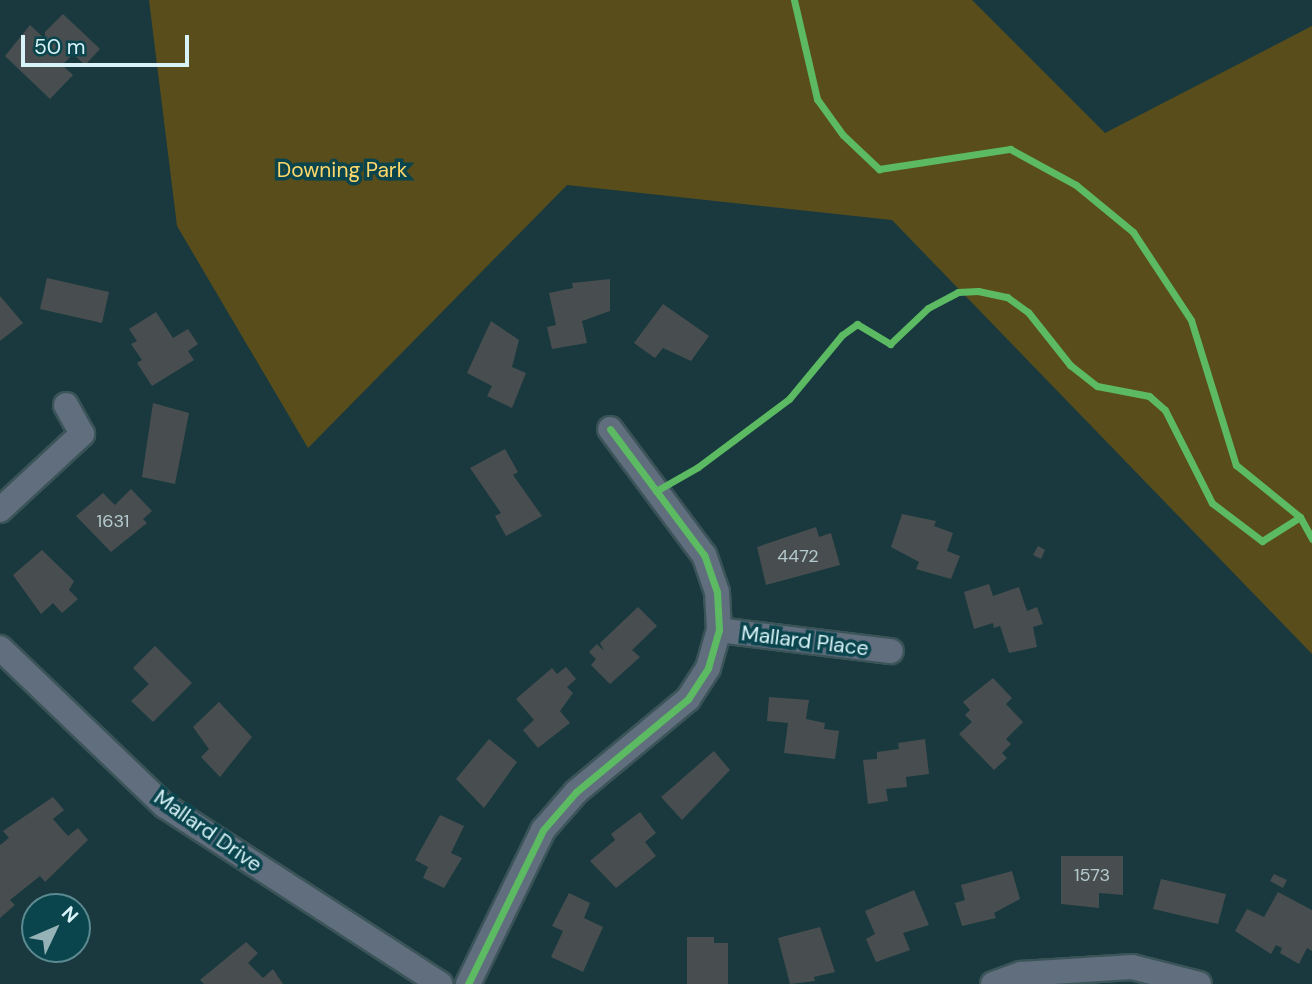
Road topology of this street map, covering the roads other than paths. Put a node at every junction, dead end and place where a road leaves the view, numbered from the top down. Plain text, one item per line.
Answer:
1 (66, 405) dead end
2 (610, 429) dead end
3 (0, 510) edge
4 (719, 630) junction
5 (0, 648) edge
6 (891, 651) dead end
7 (440, 984) edge
8 (468, 984) edge
9 (993, 984) edge
10 (1199, 984) edge

1 - 3 street
2 - 4 street
4 - 6 street, Mallard Place
4 - 8 street
5 - 7 street, Mallard Drive
9 - 10 street

